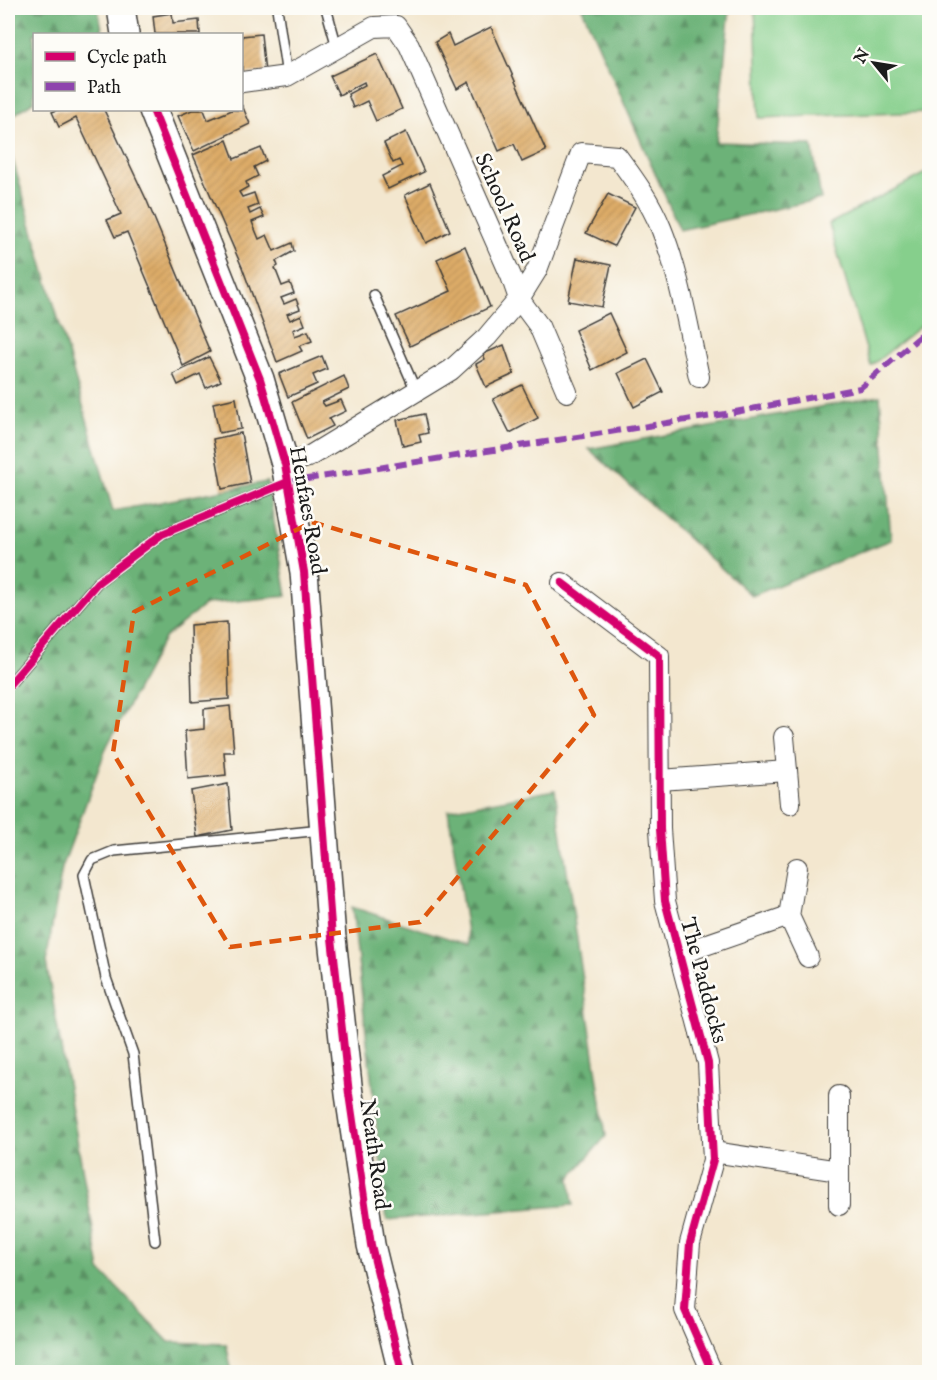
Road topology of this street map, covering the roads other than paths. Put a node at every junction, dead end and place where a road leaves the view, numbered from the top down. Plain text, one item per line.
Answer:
1 (121, 8) edge
2 (277, 8) edge
3 (326, 8) edge
4 (125, 33) edge
5 (337, 47) junction
6 (287, 76) junction
7 (243, 82) edge
8 (153, 111) edge
9 (374, 296) dead end
10 (519, 299) junction
11 (699, 377) dead end
12 (416, 391) junction
13 (567, 392) dead end
14 (287, 473) junction
15 (562, 583) dead end
16 (8, 686) edge
17 (784, 737) dead end
18 (787, 771) junction
19 (660, 780) junction
20 (790, 804) dead end
21 (324, 829) junction
22 (797, 868) dead end
23 (789, 916) junction
24 (332, 938) joint
25 (679, 954) junction
26 (808, 957) dead end
27 (839, 1096) dead end
28 (713, 1152) junction
29 (839, 1171) junction
30 (839, 1205) dead end
31 (155, 1241) dead end
32 (402, 1372) edge
33 (712, 1372) edge

1 - 4 main road
2 - 6 lane
3 - 5 lane
5 - 6 street, School Road
5 - 10 street, School Road
6 - 7 street, School Road
8 - 14 main road, Henfaes Road
9 - 12 lane
10 - 11 street
10 - 12 street, School Road
10 - 13 street
12 - 14 street, School Road
14 - 16 lane
14 - 21 main road, Henfaes Road
15 - 19 street, The Paddocks
17 - 18 street
18 - 19 street
18 - 20 street
19 - 25 street, The Paddocks
21 - 24 main road, Henfaes Road
21 - 31 lane
22 - 23 street
23 - 25 street
23 - 26 street
24 - 32 main road, Neath Road
25 - 28 street, The Paddocks
27 - 29 street
28 - 29 street
28 - 33 street, The Paddocks
29 - 30 street

